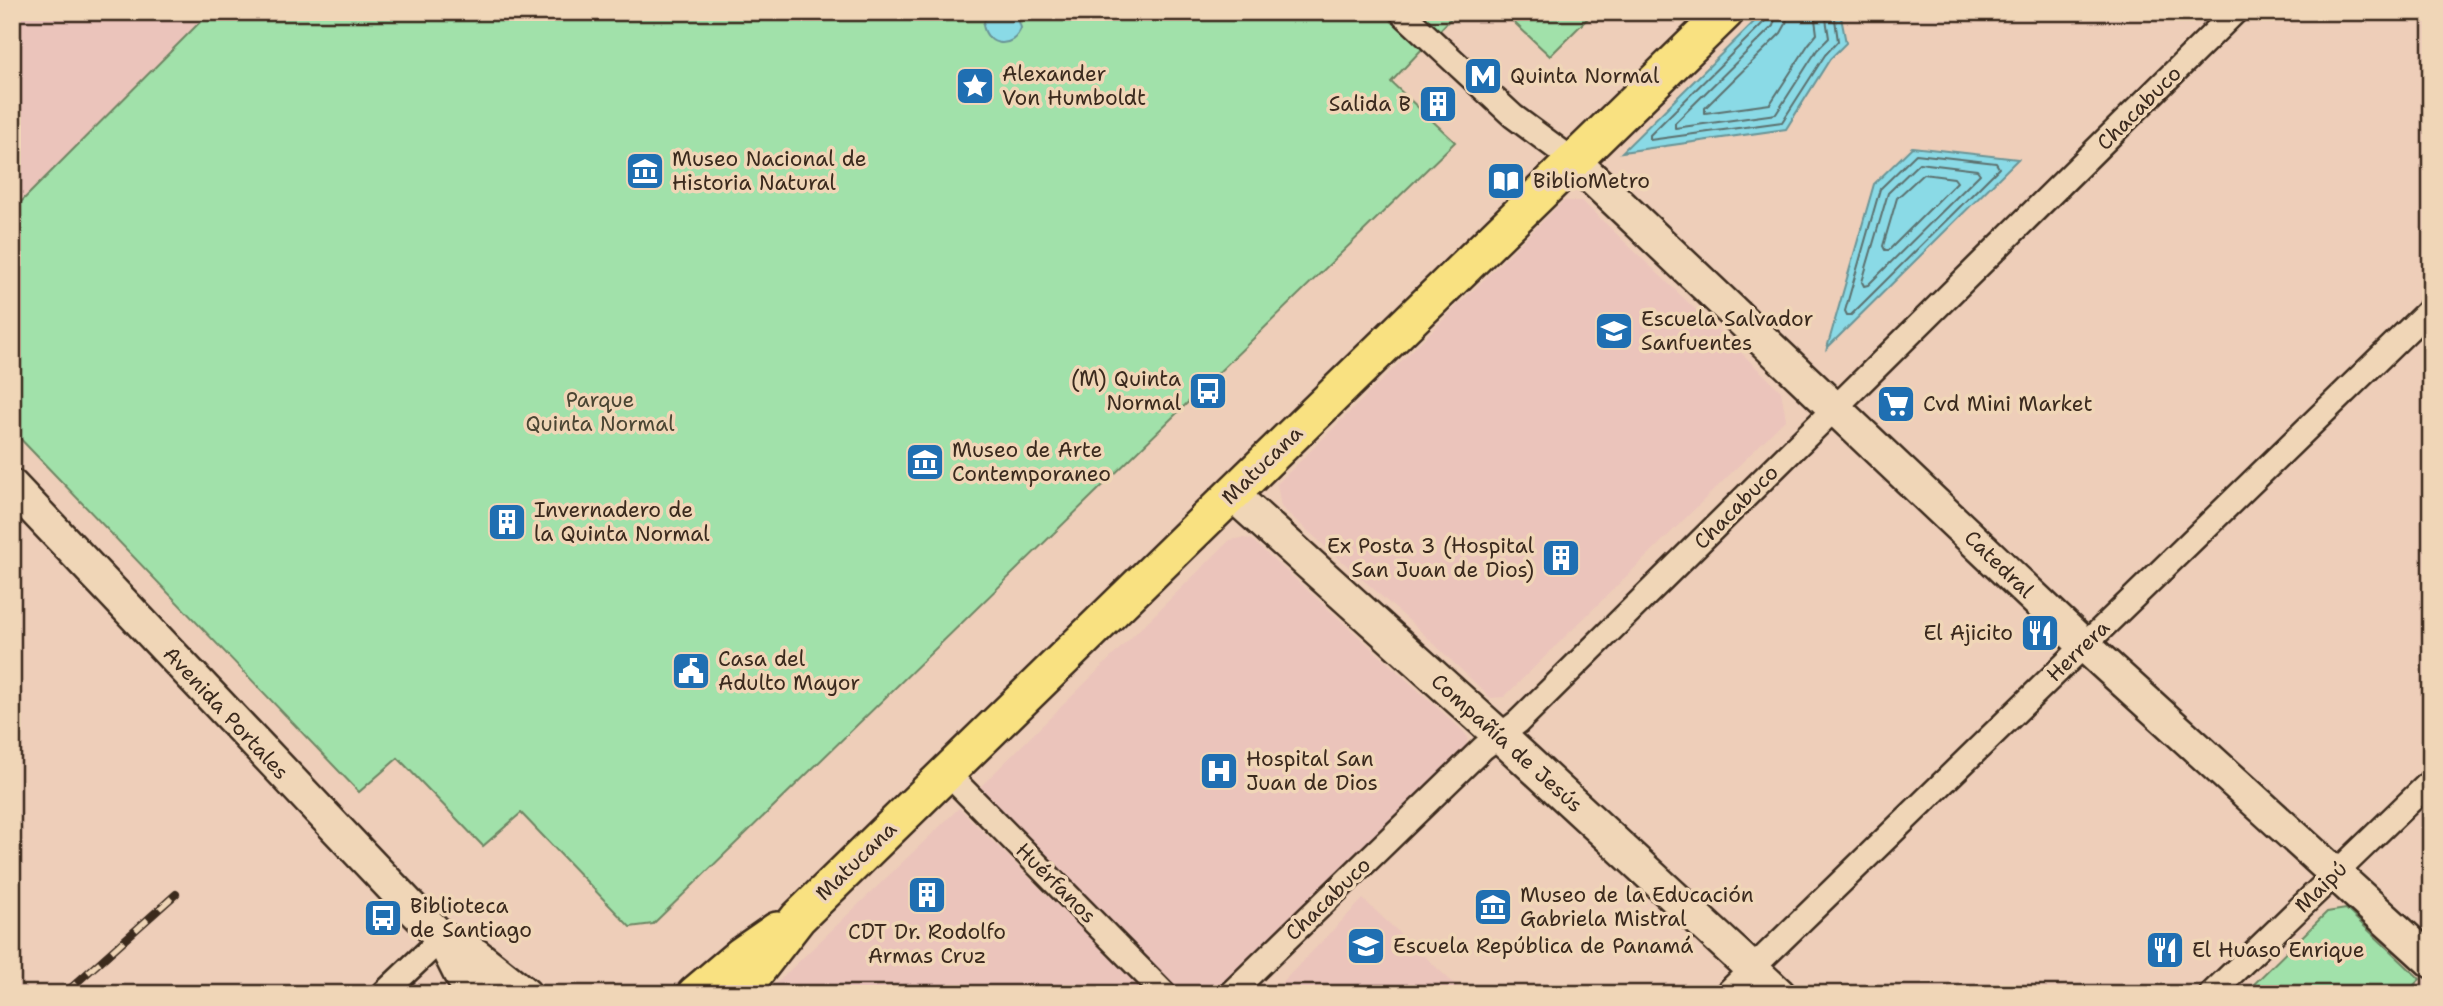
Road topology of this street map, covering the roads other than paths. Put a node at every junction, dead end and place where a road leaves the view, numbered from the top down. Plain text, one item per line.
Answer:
1 (1401, 12) edge
2 (1726, 12) edge
3 (2235, 12) edge
4 (1574, 161) junction
5 (2431, 307) edge
6 (1836, 408) junction
7 (12, 486) edge
8 (1232, 494) junction
9 (2084, 645) junction
10 (1500, 736) junction
11 (947, 773) junction
12 (2431, 781) edge
13 (2335, 874) junction
14 (798, 918) junction
15 (442, 937) junction
16 (2431, 961) edge
17 (1751, 969) junction
18 (383, 994) edge
19 (474, 994) edge
20 (525, 994) edge
21 (695, 994) edge
22 (739, 994) edge
23 (1165, 994) edge
24 (1230, 994) edge
25 (1726, 994) edge
26 (1779, 994) edge
27 (2211, 994) edge

1 - 4 street
2 - 4 main road, Matucana
3 - 6 street, Chacabuco
4 - 6 main road, Catedral
4 - 8 main road, Matucana
5 - 9 street, Herrera
6 - 9 main road, Catedral
6 - 10 street, Chacabuco
7 - 15 main road, Avenida Portales
8 - 10 main road, Compañía de Jesús
8 - 11 main road, Matucana
9 - 13 main road, Catedral
9 - 17 street, Herrera
10 - 17 main road, Compañía de Jesús
10 - 24 street, Chacabuco
11 - 14 main road, Matucana
11 - 23 street, Huérfanos
12 - 13 street, Maipú
13 - 16 main road, Catedral
13 - 27 street, Maipú
14 - 21 main road, Matucana
14 - 22 main road, Matucana
15 - 18 street
15 - 19 main road, Avenida Portales
15 - 20 main road, Avenida Portales
17 - 25 street, Herrera
17 - 26 main road, Compañía de Jesús

